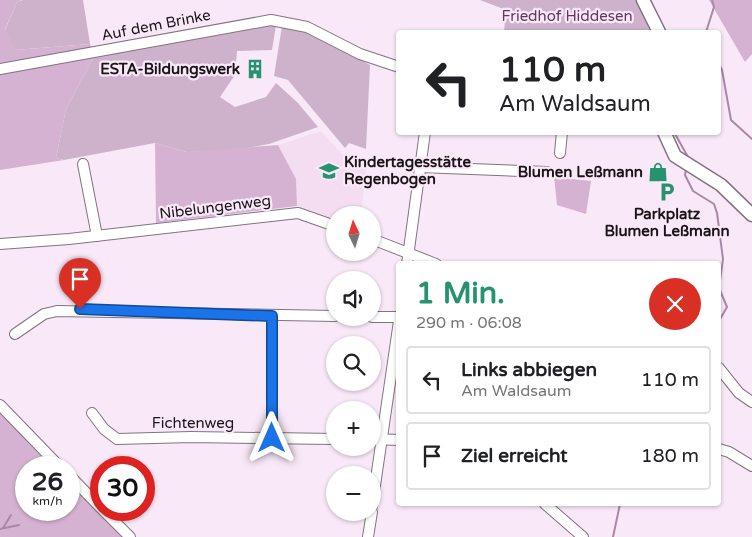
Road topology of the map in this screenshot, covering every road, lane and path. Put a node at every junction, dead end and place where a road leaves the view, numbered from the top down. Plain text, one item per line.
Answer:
1 (643, 0) edge
2 (658, 30) edge
3 (396, 66) edge
4 (0, 69) edge
5 (424, 135) edge
6 (562, 135) edge
7 (665, 135) edge
8 (560, 153) dead end
9 (83, 164) dead end
10 (418, 167) junction
11 (547, 172) dead end
12 (752, 215) edge
13 (326, 223) edge
14 (97, 236) junction
15 (381, 242) edge
16 (0, 244) edge
17 (409, 252) junction
18 (408, 261) edge
19 (429, 261) edge
20 (272, 316) junction
21 (326, 316) edge
22 (381, 318) edge
23 (396, 319) edge
24 (15, 334) dead end
25 (396, 343) edge
26 (721, 370) edge
27 (752, 402) edge
28 (0, 405) edge
29 (92, 413) dead end
30 (272, 438) junction
31 (384, 439) junction
32 (326, 440) edge
33 (396, 440) edge
34 (721, 450) edge
35 (49, 456) edge
36 (379, 466) edge
37 (752, 466) edge
38 (80, 487) edge
39 (90, 497) edge
40 (547, 506) edge
41 (114, 521) edge
42 (371, 521) edge
43 (130, 537) edge
44 (368, 537) edge
45 (583, 537) edge

1 - 2 main road
3 - 4 street, Auf dem Brinke
5 - 10 street
6 - 8 street
7 - 12 main road
9 - 14 street
10 - 11 street
10 - 17 street
13 - 14 street, Nibelungenweg
14 - 16 street, Nibelungenweg
15 - 17 street
17 - 18 street
17 - 19 street
20 - 21 street
20 - 24 street
20 - 30 street
22 - 23 street
25 - 31 street
26 - 27 street
28 - 35 street
29 - 30 street, Fichtenweg
30 - 32 street, Fichtenweg
31 - 33 street
31 - 36 street
34 - 37 street
38 - 39 street
40 - 45 street
41 - 43 street
42 - 44 street

